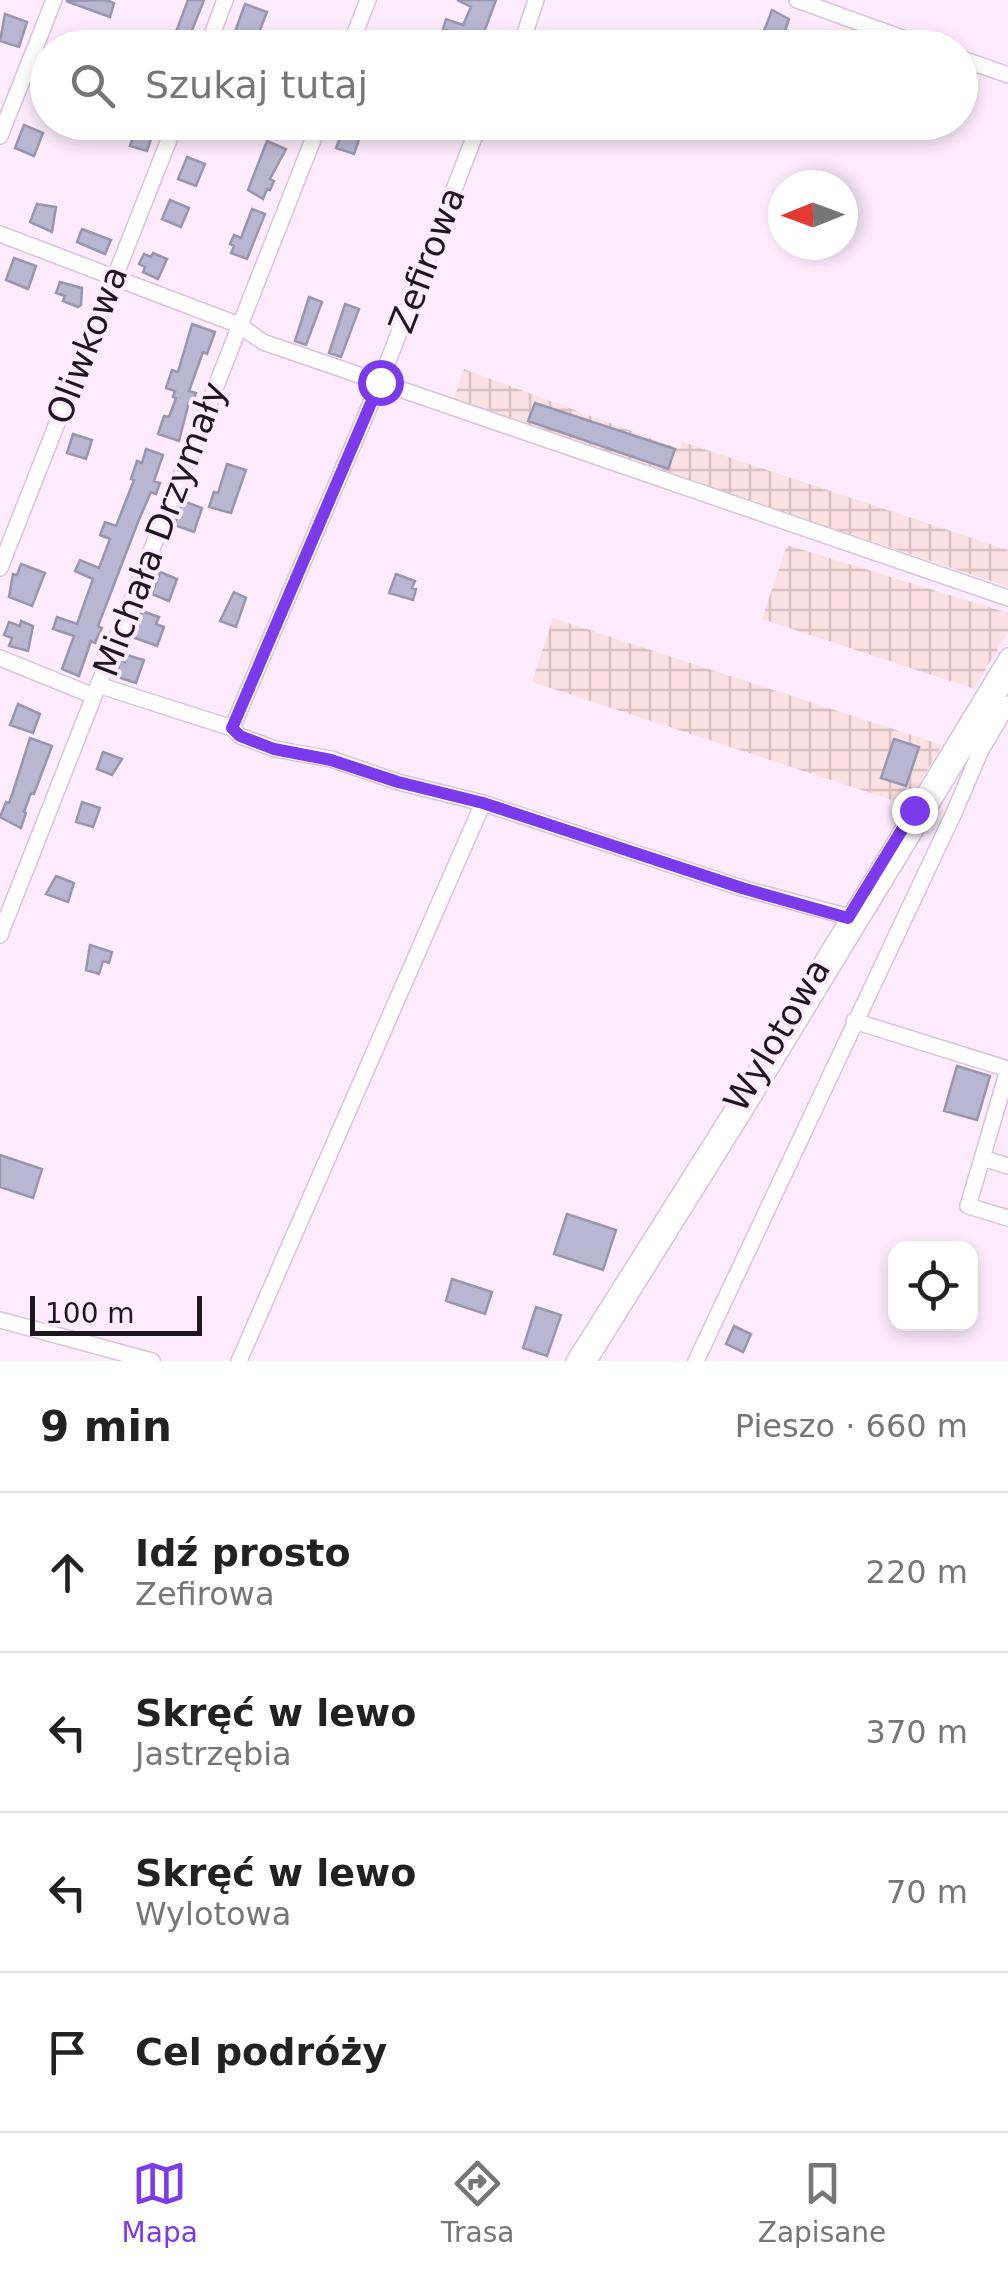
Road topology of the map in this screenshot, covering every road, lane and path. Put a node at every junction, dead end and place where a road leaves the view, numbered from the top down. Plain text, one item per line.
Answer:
1 (54, 0) edge
2 (225, 0) edge
3 (368, 0) edge
4 (536, 0) edge
5 (797, 0) edge
6 (42, 30) edge
7 (213, 30) edge
8 (356, 30) edge
9 (526, 30) edge
10 (880, 30) edge
11 (30, 60) edge
12 (978, 64) edge
13 (1008, 75) edge
14 (0, 136) edge
15 (169, 140) edge
16 (313, 140) edge
17 (473, 140) edge
18 (0, 234) edge
19 (113, 276) junction
20 (239, 325) junction
21 (380, 382) junction
22 (0, 568) edge
23 (1008, 598) edge
24 (1008, 656) edge
25 (0, 658) edge
26 (1008, 678) edge
27 (96, 690) junction
28 (1008, 704) edge
29 (232, 728) junction
30 (483, 803) junction
31 (848, 918) junction
32 (0, 935) edge
33 (854, 1022) junction
34 (1008, 1069) edge
35 (1002, 1114) edge
36 (982, 1158) junction
37 (1008, 1166) edge
38 (1008, 1218) edge
39 (0, 1320) edge
40 (152, 1361) edge
41 (238, 1361) edge
42 (574, 1361) edge
43 (588, 1361) edge
44 (696, 1361) edge

1 - 6 street
2 - 7 street
3 - 8 street
4 - 9 street
5 - 10 street
11 - 14 street
12 - 13 street
15 - 19 street, Oliwkowa
16 - 20 street, Michała Drzymały
17 - 21 street, Zefirowa
18 - 19 street
19 - 20 street
19 - 22 street, Oliwkowa
20 - 21 street
20 - 27 street, Michała Drzymały
21 - 23 street
21 - 29 street, Zefirowa
24 - 31 street, Wylotowa
25 - 27 street
26 - 43 street, Wylotowa
27 - 29 street
27 - 32 street, Michała Drzymały
28 - 33 street, Wylotowa
29 - 30 street
30 - 31 street
30 - 41 street
31 - 42 street, Wylotowa
33 - 34 street
33 - 44 street, Wylotowa
34 - 35 street
35 - 36 street
36 - 37 street
36 - 38 street
39 - 40 street

